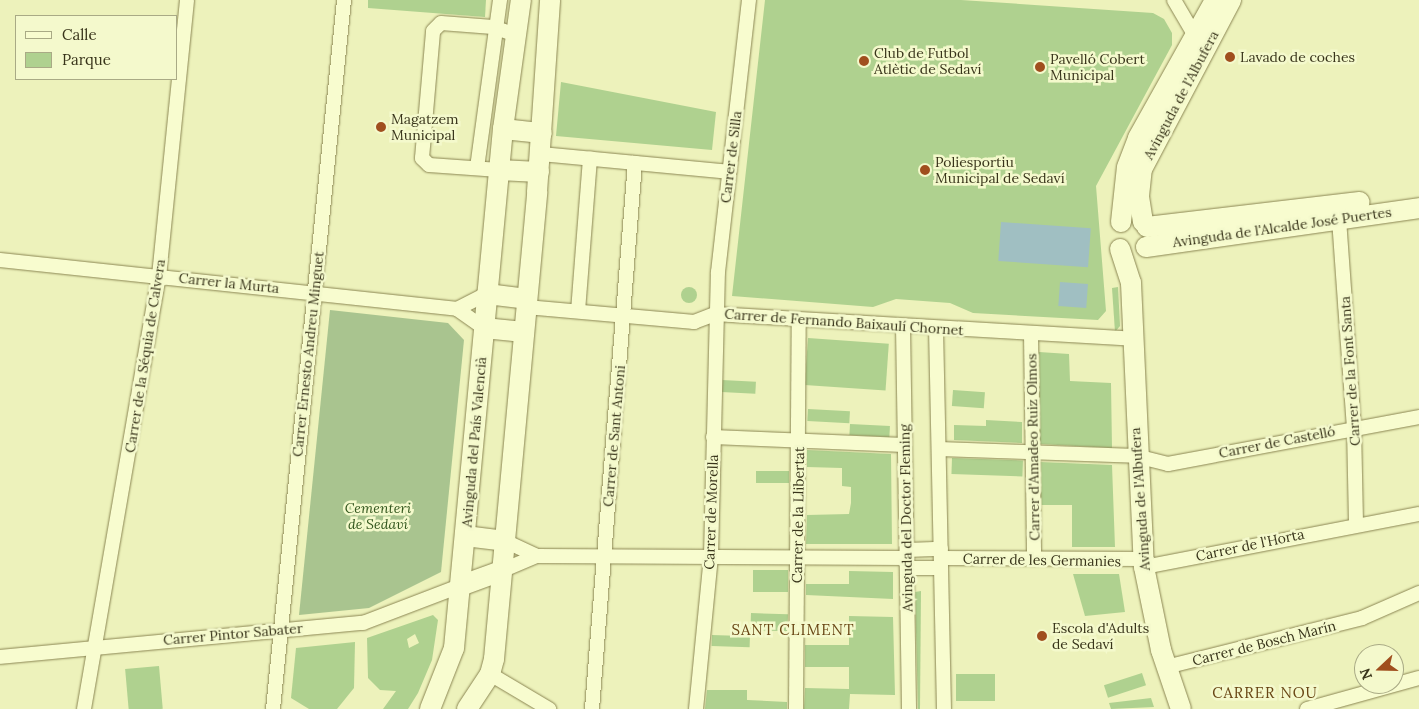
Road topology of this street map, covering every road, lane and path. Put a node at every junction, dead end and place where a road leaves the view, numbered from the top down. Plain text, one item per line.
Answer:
1 (187, 0) edge
2 (344, 0) edge
3 (500, 0) edge
4 (521, 0) edge
5 (550, 0) edge
6 (749, 0) edge
7 (1174, 0) edge
8 (1215, 0) edge
9 (1231, 0) edge
10 (493, 27) junction
11 (516, 35) junction
12 (1195, 36) junction
13 (503, 130) junction
14 (542, 133) junction
15 (590, 158) junction
16 (539, 163) junction
17 (635, 163) junction
18 (477, 168) junction
19 (499, 170) junction
20 (729, 172) junction
21 (1419, 195) edge
22 (1419, 208) edge
23 (1339, 219) junction
24 (1121, 222) junction
25 (1145, 224) junction
26 (1120, 248) junction
27 (1143, 250) junction
28 (0, 260) edge
29 (159, 276) junction
30 (1130, 283) junction
31 (315, 292) junction
32 (487, 294) junction
33 (527, 303) junction
34 (457, 309) junction
35 (578, 311) junction
36 (715, 314) junction
37 (624, 316) junction
38 (799, 320) junction
39 (904, 326) junction
40 (484, 328) junction
41 (936, 328) junction
42 (524, 332) junction
43 (1031, 334) junction
44 (1133, 339) junction
45 (1419, 417) edge
46 (1354, 427) junction
47 (713, 436) junction
48 (798, 441) junction
49 (904, 445) junction
50 (939, 449) junction
51 (1033, 453) junction
52 (1136, 456) junction
53 (1419, 514) edge
54 (1356, 523) junction
55 (465, 536) junction
56 (505, 541) junction
57 (538, 556) junction
58 (604, 556) junction
59 (710, 556) junction
60 (798, 556) junction
61 (907, 558) junction
62 (941, 559) junction
63 (1034, 559) junction
64 (1143, 563) junction
65 (501, 570) junction
66 (460, 586) junction
67 (1419, 593) edge
68 (278, 630) junction
69 (96, 646) junction
70 (0, 657) edge
71 (1166, 667) junction
72 (490, 674) junction
73 (1419, 678) edge
74 (84, 709) edge
75 (273, 709) edge
76 (430, 709) edge
77 (467, 709) edge
78 (549, 709) edge
79 (592, 709) edge
80 (696, 709) edge
81 (796, 709) edge
82 (909, 709) edge
83 (944, 709) edge
84 (1181, 709) edge
85 (1307, 709) edge

1 - 29 street, Carrer de la Séquia de Calvera
2 - 31 street, Carrer Ernesto Andreu Minguet
3 - 10 street
4 - 11 street, Avinguda del País Valencià
5 - 14 street
6 - 20 street, Carrer de Silla
7 - 12 street
8 - 12 street, Avinguda de l'Albufera
9 - 25 street, Avinguda de l'Albufera
10 - 11 street
10 - 18 street
10 - 18 street
11 - 13 street, Avinguda del País Valencià
12 - 24 street, Avinguda de l'Albufera
13 - 14 street
13 - 19 street, Avinguda del País Valencià
14 - 16 street
15 - 16 street
15 - 17 street
15 - 35 street
16 - 19 street
16 - 33 street
17 - 20 street
17 - 37 street, Carrer de Sant Antoni
18 - 19 street
19 - 32 street, Avinguda del País Valencià
20 - 36 street, Carrer de Silla
21 - 25 street, Avinguda de l'Alcalde José Puertes
22 - 23 street, Avinguda de l'Alcalde José Puertes
23 - 27 street, Avinguda de l'Alcalde José Puertes
23 - 46 street, Carrer de la Font Santa
24 - 25 street
24 - 26 street
25 - 27 street
26 - 27 street
26 - 30 street, Avinguda de l'Albufera
27 - 30 street, Avinguda de l'Albufera
28 - 29 street, Carrer la Murta
29 - 31 street, Carrer la Murta
29 - 69 street, Carrer de la Séquia de Calvera
30 - 44 street, Avinguda de l'Albufera
31 - 34 street, Carrer la Murta
31 - 68 street, Carrer Ernesto Andreu Minguet
32 - 33 street
32 - 34 street
32 - 40 street, Avinguda del País Valencià
33 - 35 street, Carrer de Fernando Baixaulí Chornet
33 - 42 street
34 - 40 street, Carrer la Murta
35 - 37 street, Carrer de Fernando Baixaulí Chornet
36 - 37 street, Carrer de Fernando Baixaulí Chornet
36 - 38 street, Carrer de Fernando Baixaulí Chornet
36 - 47 street, Carrer de Morella
37 - 58 street, Carrer de Sant Antoni
38 - 39 street, Carrer de Fernando Baixaulí Chornet
38 - 48 street, Carrer de la Llibertat
39 - 41 street, Carrer de Fernando Baixaulí Chornet
39 - 49 street, Avinguda del Doctor Fleming
40 - 42 street
40 - 55 street, Avinguda del País Valencià
41 - 43 street, Carrer de Fernando Baixaulí Chornet
41 - 50 street
42 - 56 street
43 - 44 street, Carrer de Fernando Baixaulí Chornet
43 - 51 street, Carrer d'Amadeo Ruiz Olmos
44 - 52 street, Avinguda de l'Albufera
45 - 46 street, Carrer de Castelló
46 - 52 street, Carrer de Castelló
46 - 54 street, Carrer de la Font Santa
47 - 48 street
47 - 59 street, Carrer de Morella
48 - 49 street
48 - 60 street, Carrer de la Llibertat
49 - 61 street, Avinguda del Doctor Fleming
50 - 51 street, Carrer de Castelló
50 - 62 street
51 - 52 street, Carrer de Castelló
51 - 63 street, Carrer d'Amadeo Ruiz Olmos
52 - 64 street, Avinguda de l'Albufera
53 - 54 street, Carrer de l'Horta
54 - 64 street, Carrer de l'Horta
55 - 56 street
55 - 66 street, Avinguda del País Valencià
56 - 57 street
56 - 65 street
57 - 58 street, Carrer de les Germanies
57 - 65 street
58 - 59 street, Carrer de les Germanies
58 - 79 street, Carrer de Sant Antoni
59 - 60 street, Carrer de les Germanies
59 - 80 street, Carrer de Morella
60 - 61 street, Carrer de les Germanies
60 - 81 street, Carrer de la Llibertat
61 - 62 street, Carrer de les Germanies
61 - 82 street, Avinguda del Doctor Fleming
62 - 63 street, Carrer de les Germanies
62 - 83 street
63 - 64 street, Carrer de les Germanies
64 - 71 street, Avinguda de l'Albufera
65 - 66 street
65 - 72 street
66 - 68 street, Carrer Pintor Sabater
66 - 76 street, Avinguda del País Valencià
67 - 71 street, Carrer de Bosch Marín
68 - 69 street, Carrer Pintor Sabater
68 - 75 street, Carrer Ernesto Andreu Minguet
69 - 70 street, Carrer Pintor Sabater
69 - 74 street, Carrer de la Séquia de Calvera
71 - 84 street, Avinguda de l'Albufera
72 - 77 street
72 - 78 street
73 - 85 street

